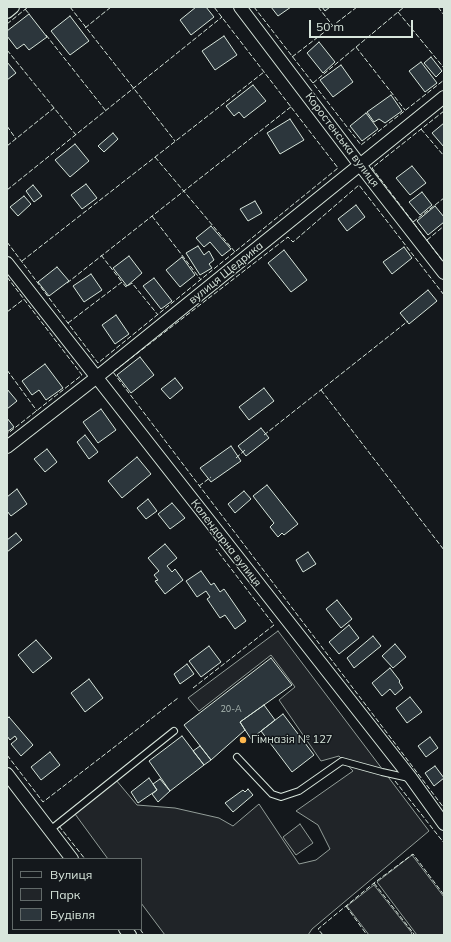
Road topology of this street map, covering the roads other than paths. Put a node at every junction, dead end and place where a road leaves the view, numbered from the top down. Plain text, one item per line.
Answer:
1 (13, 7) edge
2 (240, 7) edge
3 (7, 12) edge
4 (444, 97) edge
5 (360, 165) junction
6 (7, 262) edge
7 (444, 273) edge
8 (97, 377) junction
9 (7, 446) edge
10 (174, 731) dead end
11 (237, 757) dead end
12 (7, 774) edge
13 (411, 778) junction
14 (444, 824) edge
15 (50, 830) junction
16 (71, 858) edge

1 - 3 street
2 - 5 street, Коростенська вулиця
4 - 5 street, вулиця Щедрика
5 - 7 street, Коростенська вулиця
5 - 8 street, вулиця Щедрика
6 - 8 street, Календарна вулиця
8 - 9 street, вулиця Щедрика
8 - 13 street, Календарна вулиця
10 - 15 lane
11 - 13 lane
12 - 15 street
13 - 14 street, Календарна вулиця
15 - 16 street

